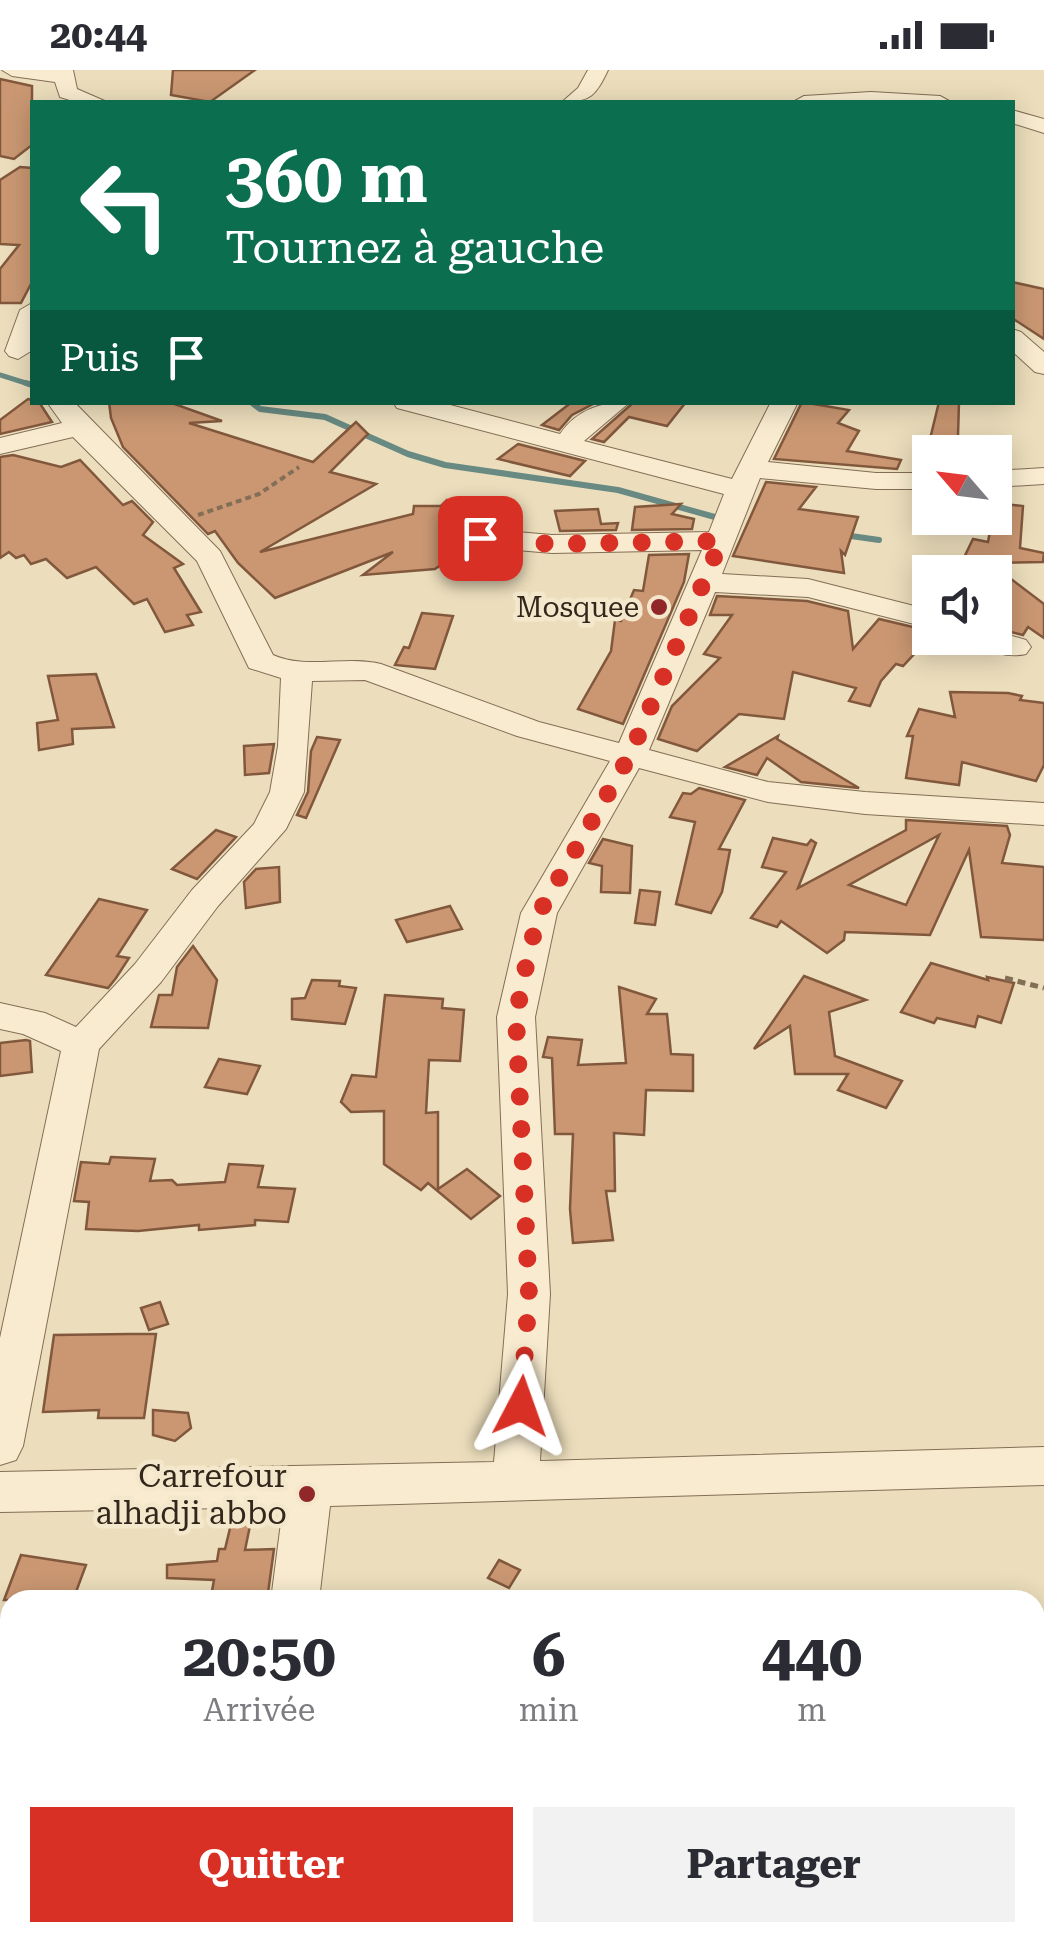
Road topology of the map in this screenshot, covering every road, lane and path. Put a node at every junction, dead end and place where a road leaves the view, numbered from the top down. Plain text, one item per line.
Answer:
1 (12, 70) edge
2 (598, 70) edge
3 (63, 73) edge
4 (90, 100) edge
5 (575, 100) edge
6 (819, 100) edge
7 (935, 100) edge
8 (1015, 117) edge
9 (1044, 126) edge
10 (30, 322) edge
11 (1015, 340) edge
12 (17, 351) edge
13 (1044, 366) edge
14 (417, 405) edge
15 (613, 405) edge
16 (784, 405) edge
17 (70, 415) edge
18 (0, 446) edge
19 (567, 446) junction
20 (299, 467) dead end
21 (1044, 476) edge
22 (1012, 477) edge
23 (912, 482) edge
24 (734, 508) junction
25 (179, 522) junction
26 (480, 538) dead end
27 (705, 582) junction
28 (912, 614) edge
29 (297, 673) junction
30 (630, 755) junction
31 (1044, 814) edge
32 (1004, 978) dead end
33 (1044, 988) edge
34 (0, 1016) edge
35 (81, 1045) junction
36 (0, 1446) edge
37 (1044, 1466) edge
38 (516, 1481) junction
39 (310, 1488) junction
40 (0, 1492) edge
41 (296, 1590) edge

1 - 3 street
2 - 5 street
3 - 4 street
6 - 7 street
8 - 9 street
10 - 12 street
11 - 13 street
14 - 19 street
15 - 19 street
16 - 24 street
17 - 18 street
17 - 25 street
19 - 24 street
20 - 25 path
21 - 22 street
23 - 24 street
24 - 26 street
24 - 27 street
25 - 29 street
27 - 28 street
27 - 30 street
29 - 30 street
29 - 35 street
30 - 31 street
30 - 38 street
32 - 33 path
34 - 35 street
35 - 36 street
37 - 38 street
38 - 39 street
39 - 40 street
39 - 41 street

